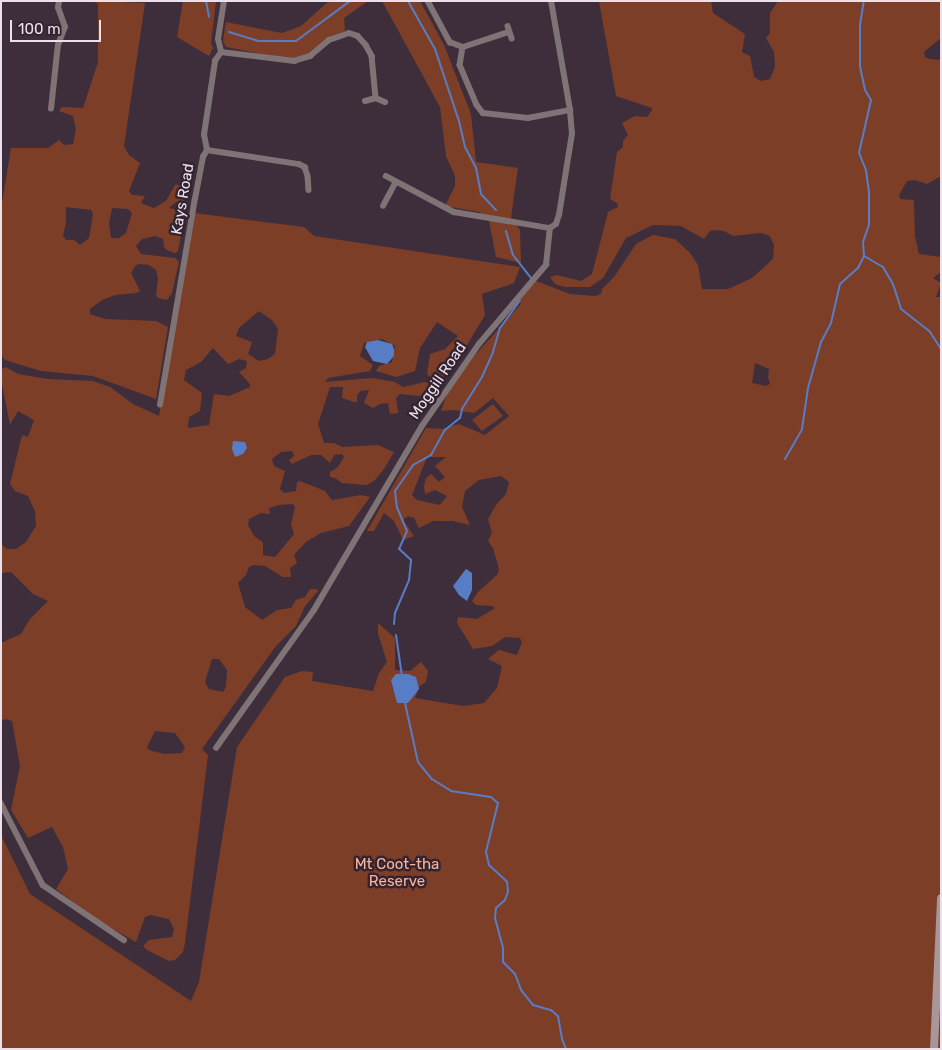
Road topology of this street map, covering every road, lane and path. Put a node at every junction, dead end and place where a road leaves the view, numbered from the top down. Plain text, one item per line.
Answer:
1 (59, 1) edge
2 (224, 1) edge
3 (428, 1) edge
4 (551, 1) edge
5 (512, 38) dead end
6 (463, 47) junction
7 (221, 52) junction
8 (376, 98) junction
9 (365, 101) dead end
10 (385, 102) dead end
11 (51, 109) dead end
12 (570, 110) junction
13 (207, 150) junction
14 (386, 176) dead end
15 (396, 182) junction
16 (309, 190) dead end
17 (383, 206) dead end
18 (550, 228) junction
19 (160, 405) dead end
20 (216, 748) dead end
21 (1, 803) edge
22 (941, 898) edge
23 (124, 940) dead end
24 (934, 1049) edge

1 - 11 street
2 - 7 street, Kays Road
3 - 6 street
4 - 12 street, Moggill Road
5 - 6 street
6 - 12 street
7 - 8 street
7 - 13 street, Kays Road
8 - 9 street
8 - 10 street
12 - 18 street, Moggill Road
13 - 16 street
13 - 19 street, Kays Road
14 - 15 street
15 - 17 street
15 - 18 street
18 - 20 street, Moggill Road
21 - 23 street
22 - 24 main road

